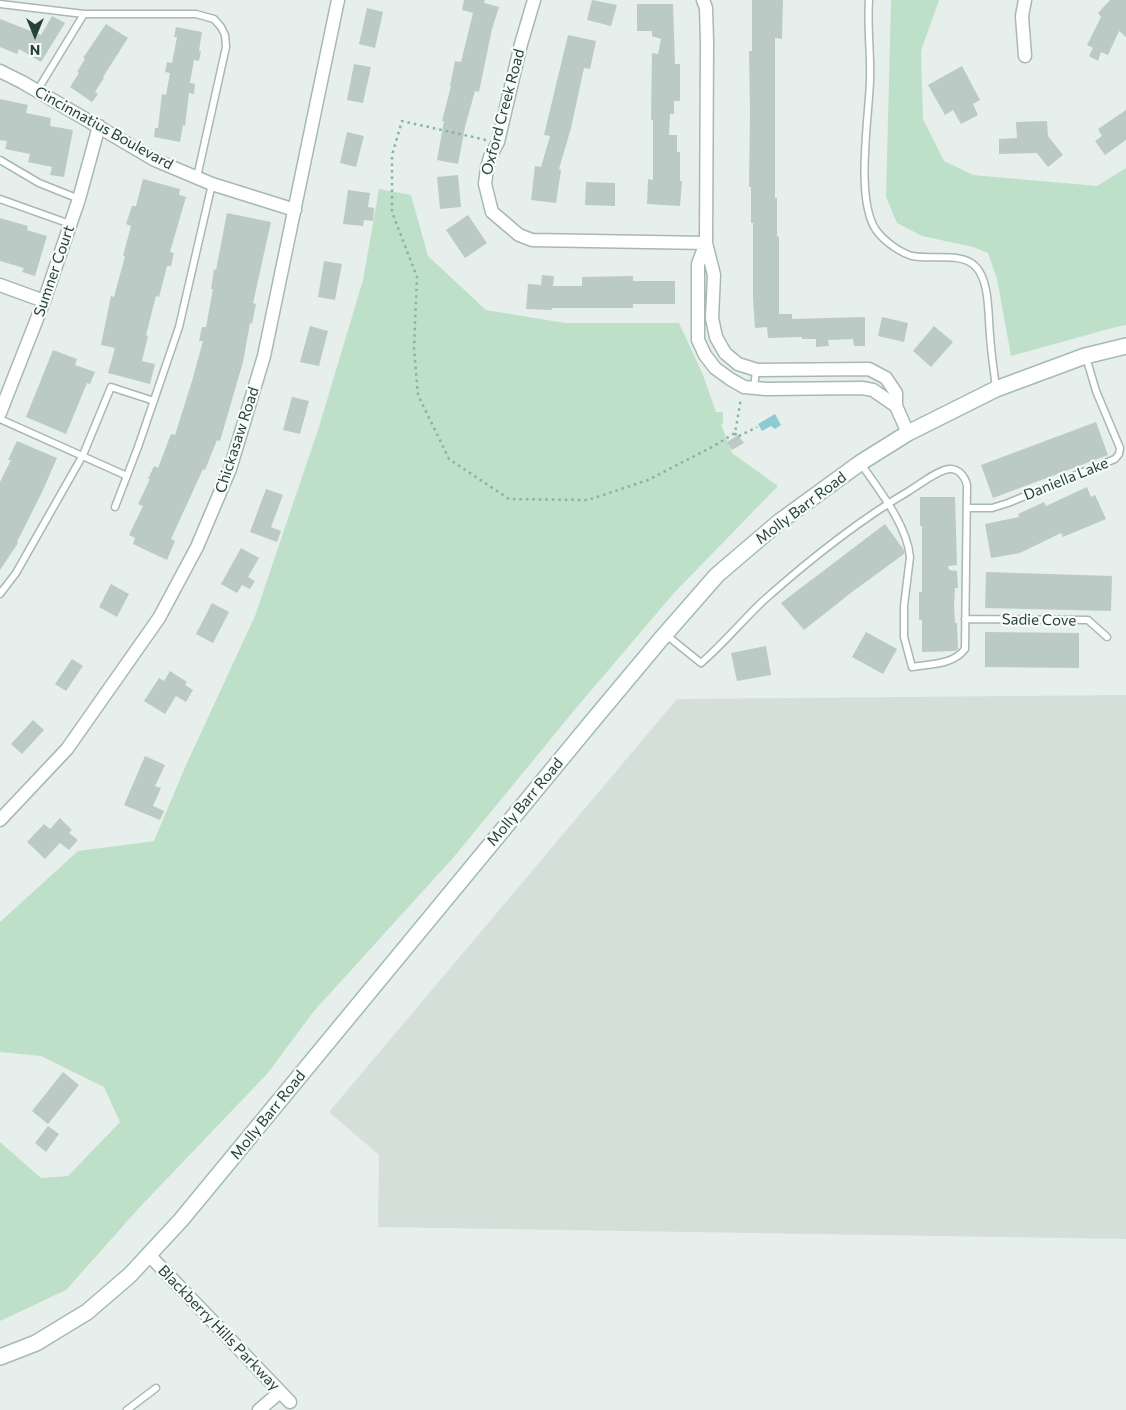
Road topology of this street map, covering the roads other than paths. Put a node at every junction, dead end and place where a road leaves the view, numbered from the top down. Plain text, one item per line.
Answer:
1 (338, 0) edge
2 (534, 0) edge
3 (703, 0) edge
4 (869, 0) edge
5 (1025, 0) edge
6 (0, 4) edge
7 (84, 14) junction
8 (1025, 56) dead end
9 (0, 71) edge
10 (37, 91) junction
11 (98, 126) junction
12 (0, 160) edge
13 (197, 177) junction
14 (212, 184) junction
15 (0, 199) edge
16 (78, 199) junction
17 (295, 210) junction
18 (70, 224) junction
19 (706, 243) junction
20 (0, 285) edge
21 (44, 302) junction
22 (1126, 346) edge
23 (1086, 356) junction
24 (756, 370) junction
25 (749, 388) junction
26 (996, 390) junction
27 (154, 400) junction
28 (896, 406) junction
29 (0, 412) edge
30 (0, 419) edge
31 (908, 432) junction
32 (83, 455) junction
33 (860, 463) junction
34 (127, 476) junction
35 (888, 504) junction
36 (115, 507) dead end
37 (967, 508) junction
38 (0, 594) edge
39 (965, 619) junction
40 (665, 634) junction
41 (1107, 637) dead end
42 (0, 820) edge
43 (149, 1255) junction
44 (0, 1357) edge
45 (156, 1388) dead end
46 (280, 1392) junction
47 (290, 1402) dead end
48 (127, 1410) edge
49 (259, 1410) edge

1 - 17 street, Chickasaw Road
2 - 19 street, Oxford Creek Road
3 - 19 street
4 - 26 lane
5 - 8 street
6 - 7 lane
7 - 10 lane
7 - 13 lane
9 - 10 street, Cincinnatius Boulevard
10 - 11 street, Cincinnatius Boulevard
11 - 13 street, Cincinnatius Boulevard
11 - 16 street, Sumner Court
12 - 16 lane
13 - 14 street, Cincinnatius Boulevard
14 - 17 street, Cincinnatius Boulevard
14 - 27 lane
15 - 18 lane
16 - 18 street, Sumner Court
17 - 42 street, Chickasaw Road
18 - 21 street, Sumner Court
19 - 24 street
19 - 25 street
20 - 21 street
21 - 29 street, Sumner Court
22 - 23 main road, Molly Barr Road
23 - 26 main road, Molly Barr Road
23 - 37 lane, Daniella Lake
24 - 25 lane
24 - 28 street
25 - 28 street
26 - 31 main road, Molly Barr Road
27 - 32 lane
27 - 34 lane
28 - 31 street
30 - 32 lane
31 - 33 main road, Molly Barr Road
32 - 34 lane
32 - 38 lane
33 - 35 lane
33 - 40 main road, Molly Barr Road
34 - 36 lane
35 - 37 lane
35 - 39 lane
35 - 40 lane
37 - 39 lane
39 - 41 lane, Sadie Cove
40 - 43 main road, Molly Barr Road
43 - 44 main road, Molly Barr Road
43 - 46 street, Blackberry Hills Parkway
45 - 48 lane
46 - 47 street, Blackberry Hills Parkway
46 - 49 street

